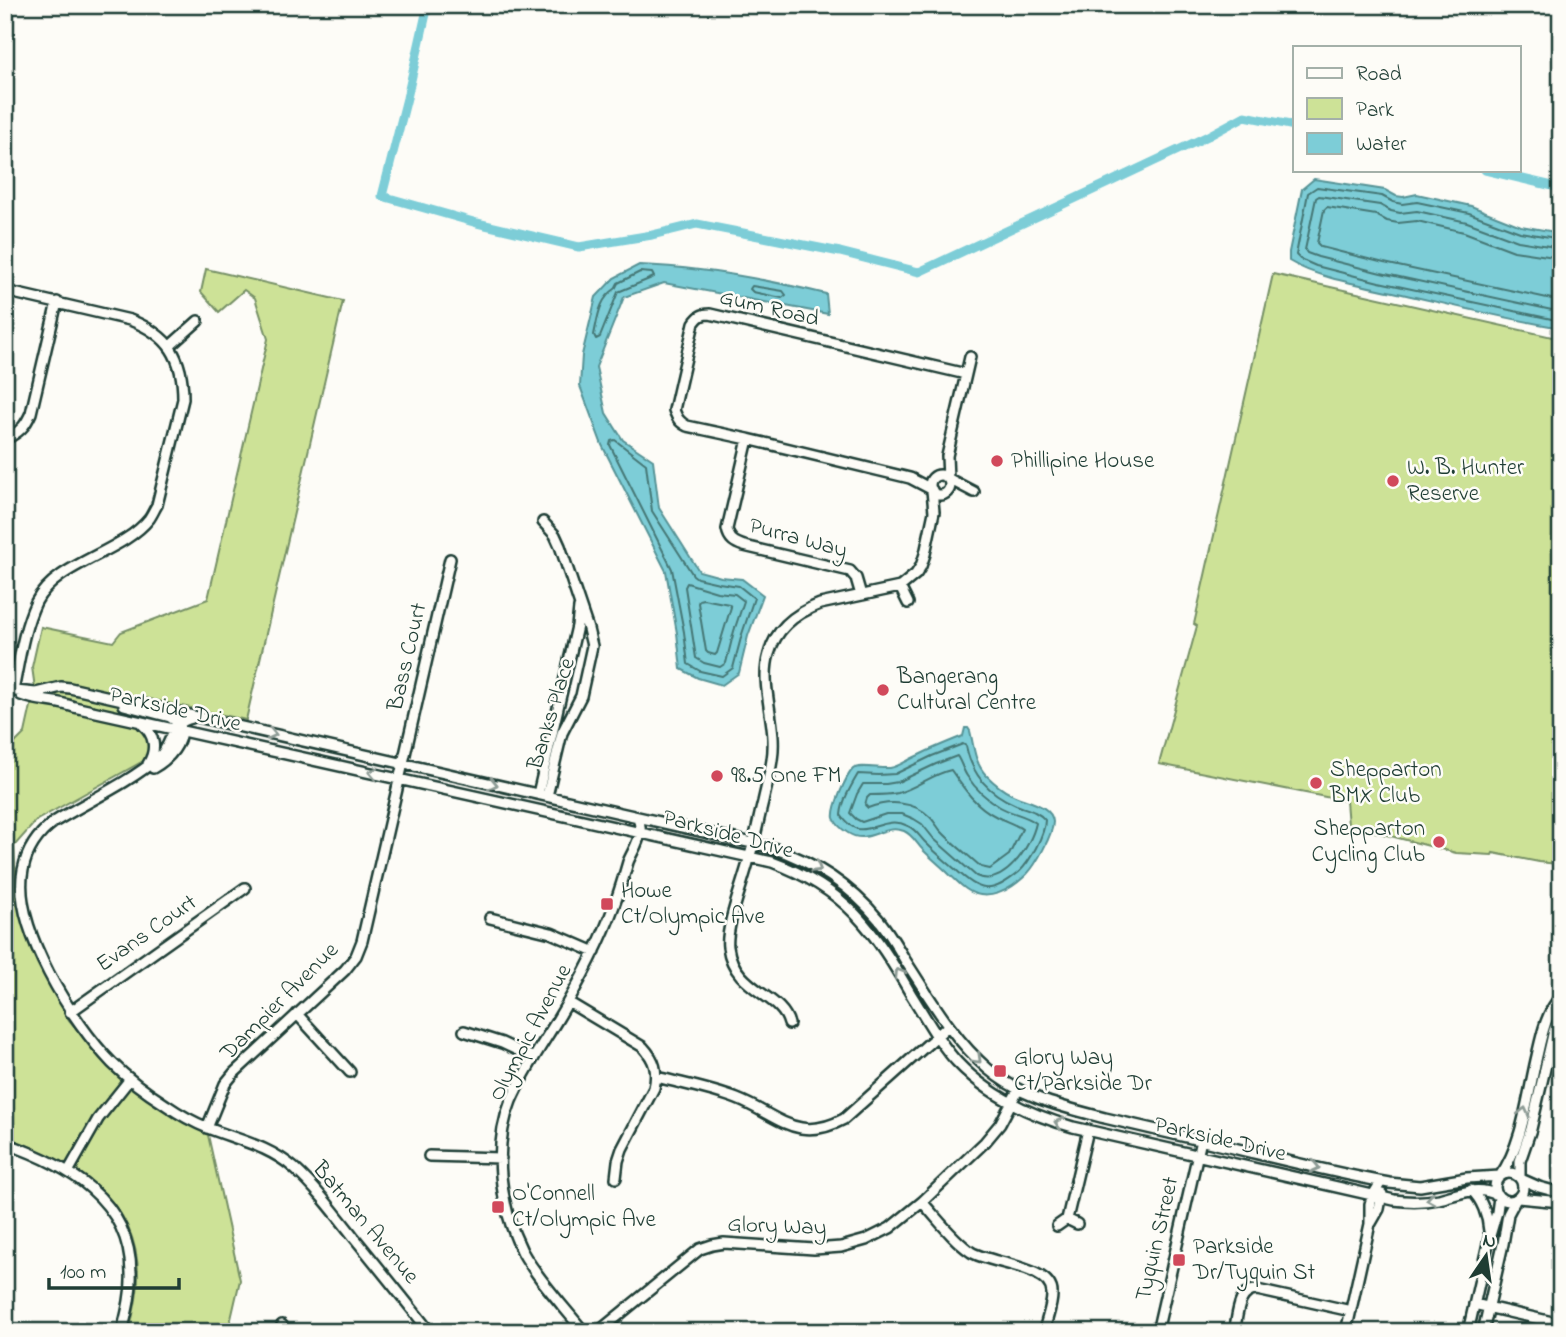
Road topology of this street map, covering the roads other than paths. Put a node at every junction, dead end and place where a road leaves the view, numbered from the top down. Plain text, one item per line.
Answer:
1 (5, 291) edge
2 (57, 303) junction
3 (198, 321) dead end
4 (170, 346) junction
5 (970, 357) dead end
6 (966, 374) junction
7 (11, 436) dead end
8 (748, 439) junction
9 (947, 456) junction
10 (935, 476) junction
11 (910, 478) junction
12 (949, 479) junction
13 (932, 490) junction
14 (946, 493) junction
15 (934, 512) junction
16 (543, 522) dead end
17 (450, 559) dead end
18 (900, 587) junction
19 (861, 595) junction
20 (579, 603) junction
21 (908, 603) dead end
22 (9, 691) edge
23 (98, 695) junction
24 (557, 711) junction
25 (570, 715) junction
26 (199, 717) junction
27 (137, 721) junction
28 (178, 728) junction
29 (556, 738) junction
30 (403, 764) junction
31 (144, 768) junction
32 (135, 774) junction
33 (400, 779) junction
34 (543, 795) junction
35 (539, 810) junction
36 (638, 817) junction
37 (636, 831) junction
38 (754, 843) junction
39 (750, 857) junction
40 (245, 888) dead end
41 (490, 918) dead end
42 (595, 952) junction
43 (1561, 996) edge
44 (568, 1002) junction
45 (70, 1012) junction
46 (297, 1014) junction
47 (1561, 1014) edge
48 (789, 1024) dead end
49 (948, 1026) junction
50 (464, 1031) dead end
51 (937, 1035) junction
52 (534, 1058) junction
53 (350, 1072) dead end
54 (657, 1077) junction
55 (130, 1079) junction
56 (1018, 1090) junction
57 (1012, 1104) junction
58 (208, 1128) junction
59 (1149, 1129) junction
60 (1088, 1130) junction
61 (1201, 1140) junction
62 (5, 1143) edge
63 (1145, 1143) junction
64 (1198, 1155) junction
65 (429, 1156) dead end
66 (501, 1158) junction
67 (68, 1172) junction
68 (1500, 1176) junction
69 (616, 1178) dead end
70 (1520, 1178) junction
71 (1381, 1182) junction
72 (1471, 1190) junction
73 (1561, 1194) edge
74 (1377, 1196) junction
75 (1498, 1196) junction
76 (1517, 1199) junction
77 (922, 1202) junction
78 (1561, 1202) edge
79 (1067, 1219) junction
80 (1077, 1224) dead end
81 (1057, 1226) dead end
82 (1489, 1239) junction
83 (1474, 1304) junction
84 (1489, 1308) junction
85 (1351, 1311) junction
86 (1561, 1325) edge
87 (122, 1332) edge
88 (430, 1332) edge
89 (584, 1332) edge
90 (598, 1332) edge
91 (1044, 1332) edge
92 (1157, 1332) edge
93 (1234, 1332) edge
94 (1346, 1332) edge
95 (1468, 1332) edge
96 (1483, 1332) edge
97 (1559, 1332) edge

1 - 2 street
2 - 4 street
2 - 7 street
3 - 4 street
4 - 22 street
5 - 6 street
6 - 8 street, Gum Road
6 - 9 street
8 - 11 street, Gum Road
8 - 19 street, Purra Way
9 - 10 street
9 - 12 street
10 - 11 street, Gum Road
10 - 12 street
10 - 13 street
11 - 13 street, Gum Road
12 - 14 street
12 - 14 street
13 - 14 street
13 - 15 street
14 - 15 street
15 - 18 street
16 - 20 street, Banks Place
17 - 30 street, Bass Court
18 - 19 street
18 - 21 street
19 - 38 street
20 - 24 street, Banks Place
20 - 25 street, Banks Place
22 - 23 street, Parkside Drive
22 - 27 street, Parkside Drive
23 - 26 street, Parkside Drive
23 - 28 street
24 - 25 street
24 - 29 street, Banks Place
25 - 29 street, Banks Place
26 - 28 street
26 -> 30 street, Parkside Drive
27 - 28 street, Parkside Drive
27 - 31 street
28 - 31 street, Batman Avenue
28 - 32 street, Batman Avenue
33 -> 28 street, Parkside Drive
29 - 34 street, Banks Place
30 - 33 street, Bass Court
30 -> 34 street, Parkside Drive
31 - 32 street, Batman Avenue
32 - 45 street, Batman Avenue
33 - 35 street, Parkside Drive
33 - 46 street, Dampier Avenue
34 - 35 street, Banks Place
34 - 36 street, Parkside Drive
35 - 37 street, Parkside Drive
36 - 37 street
36 - 38 street, Parkside Drive
37 - 39 street, Parkside Drive
37 - 42 street, Olympic Avenue
38 - 39 street
38 -> 49 street, Parkside Drive
39 - 48 street
51 -> 39 street, Parkside Drive
40 - 45 street, Evans Court
41 - 42 street
42 - 44 street, Olympic Avenue
68 -> 43 street
44 - 52 street, Olympic Avenue
44 - 54 street
45 - 55 street, Batman Avenue
46 - 53 street
46 - 58 street, Dampier Avenue
47 - 70 street
49 - 51 street
49 -> 56 street, Parkside Drive
50 - 52 street
51 - 54 street
51 - 57 street, Parkside Drive
52 - 66 street, Olympic Avenue
54 - 69 street
55 - 58 street, Batman Avenue
55 - 67 street
56 - 57 street, Glory Way
56 - 59 street, Parkside Drive
60 -> 57 street, Parkside Drive
57 - 77 street, Glory Way
58 - 88 street, Batman Avenue
59 - 61 street, Parkside Drive
59 - 63 street
60 - 63 street, Parkside Drive
60 - 79 street
61 - 64 street, Tyquin Street
61 -> 71 street, Parkside Drive
62 - 67 street
63 - 64 street, Parkside Drive
64 - 74 street, Parkside Drive
64 - 92 street, Tyquin Street
65 - 66 street
66 - 89 street, Olympic Avenue
67 - 87 street
68 - 70 street
68 - 71 street, Parkside Drive
68 - 75 street
70 - 73 street
70 - 76 street
71 - 74 street
72 -> 74 street, Parkside Drive
72 - 75 street, Parkside Drive
72 - 82 street
74 - 85 street
75 - 76 street
75 - 82 street
76 - 78 street
76 - 84 street
77 - 90 street, Glory Way
77 - 91 street
79 - 80 street
79 - 81 street
82 - 83 street
83 - 84 street
83 - 95 street
84 - 86 street
84 - 96 street
85 - 93 street
85 - 94 street
86 - 97 street

